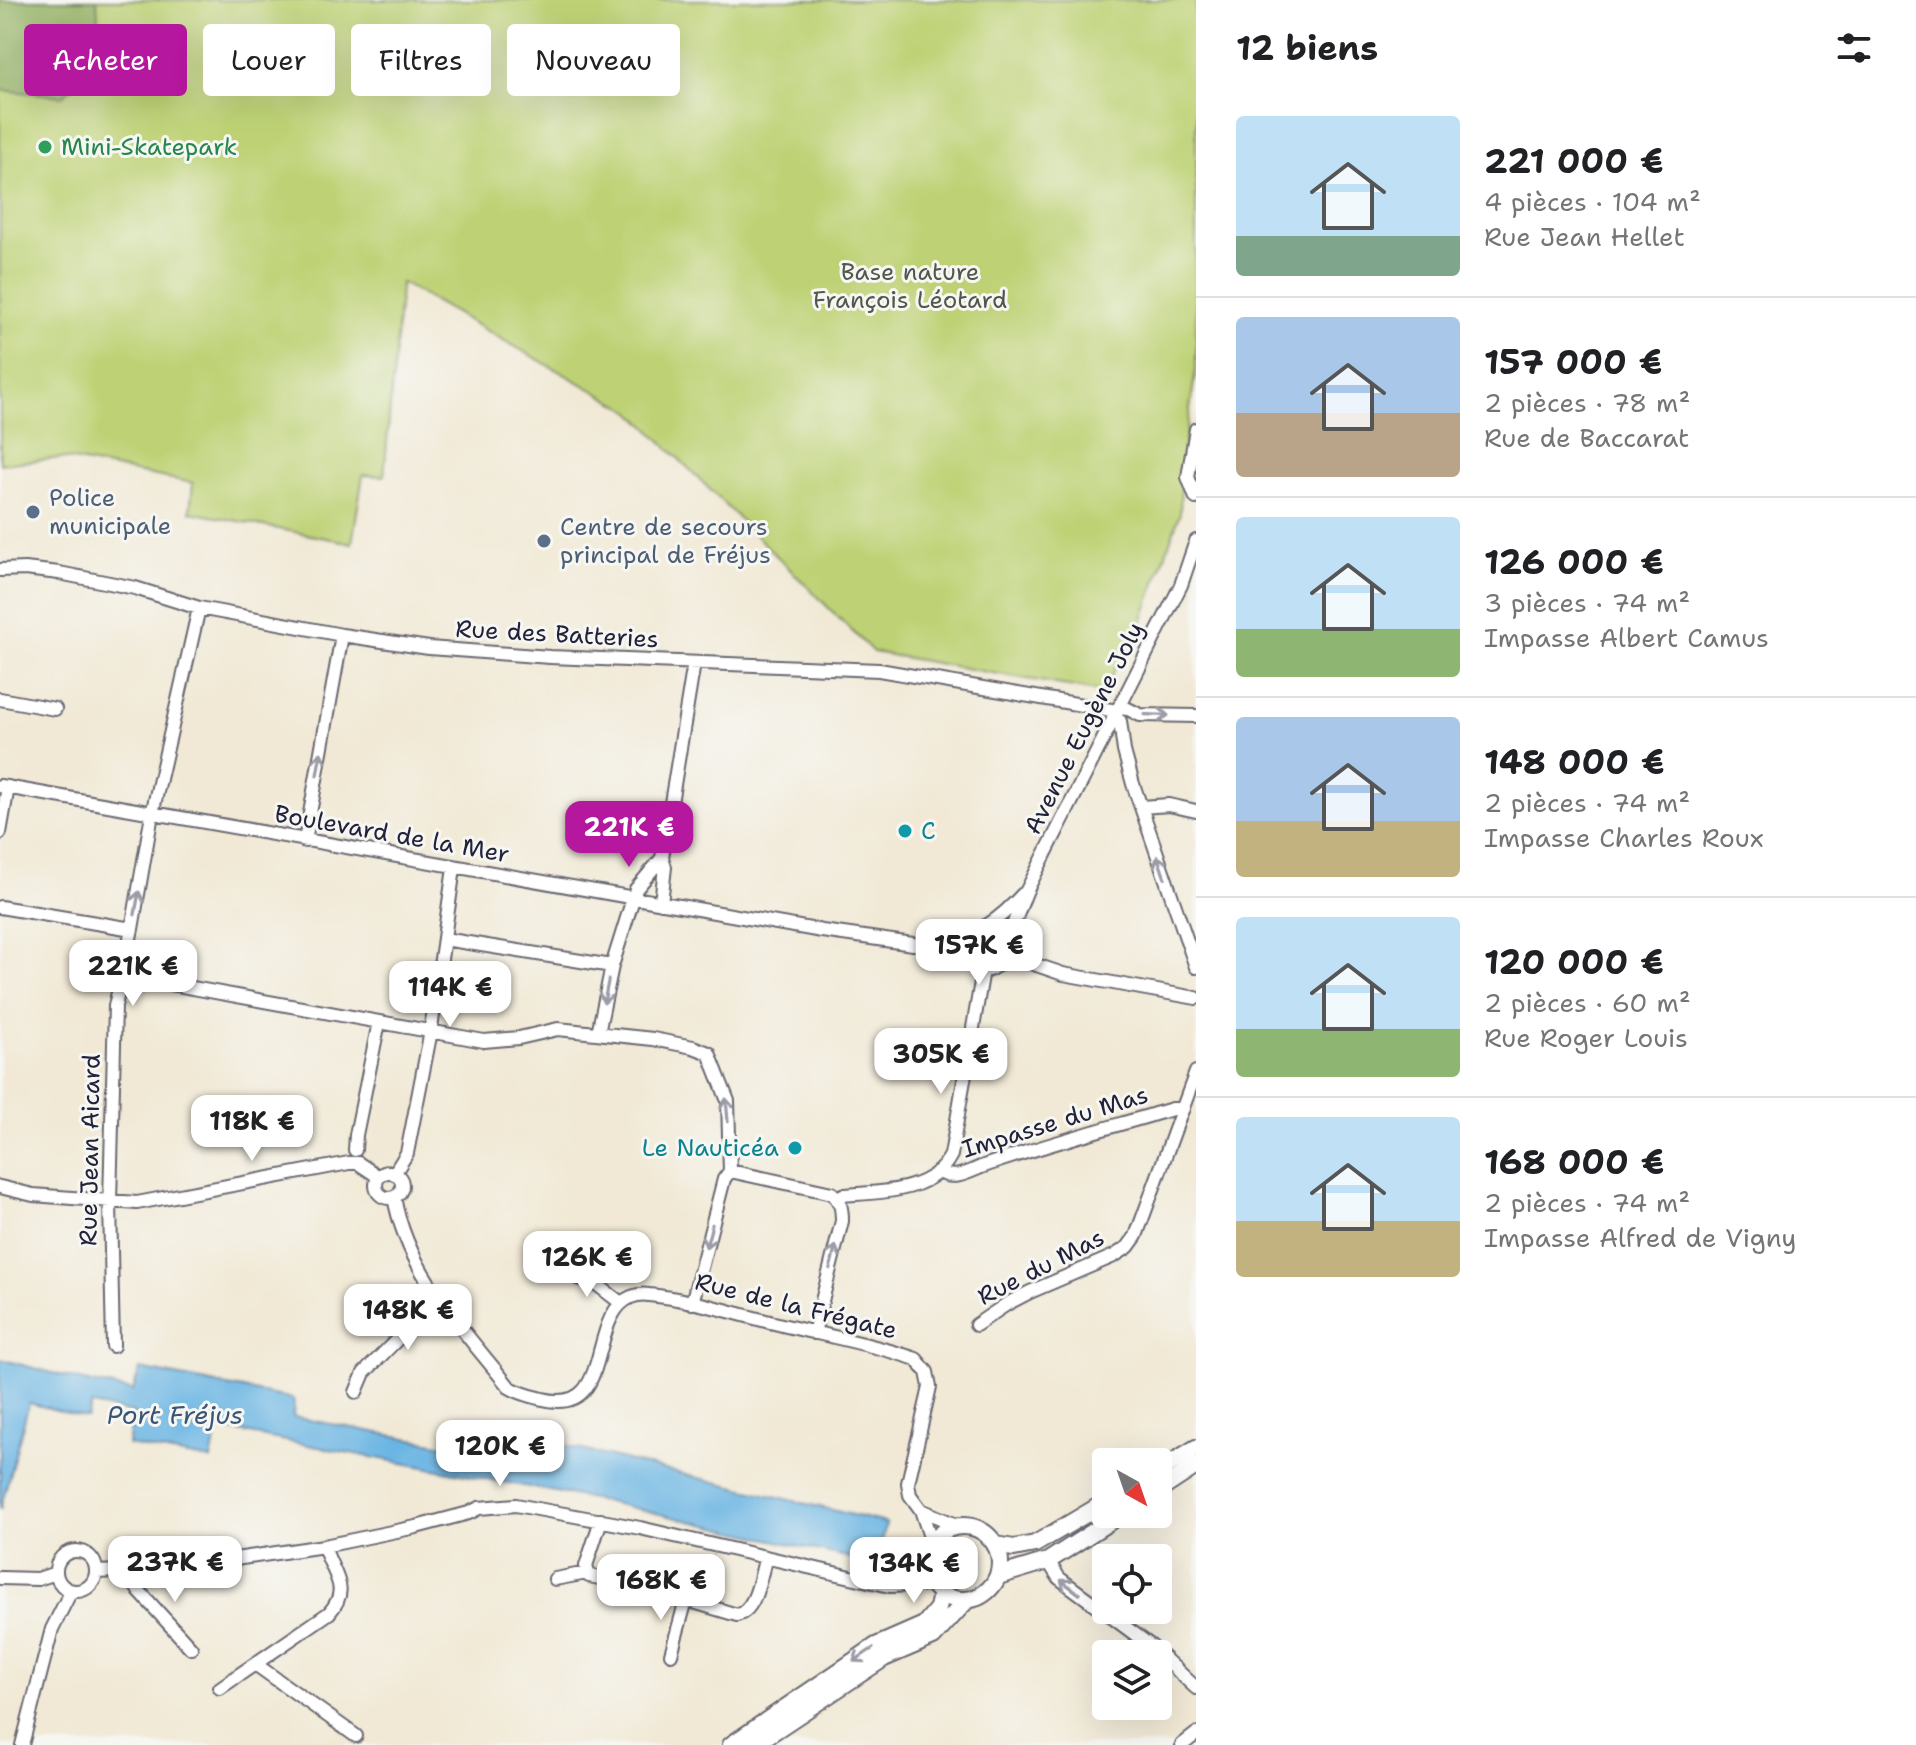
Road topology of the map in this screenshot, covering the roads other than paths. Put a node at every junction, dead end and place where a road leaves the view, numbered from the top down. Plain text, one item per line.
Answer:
1 (1196, 429) edge
2 (1196, 498) edge
3 (1196, 541) edge
4 (1196, 567) edge
5 (0, 570) edge
6 (1181, 585) junction
7 (199, 608) junction
8 (342, 635) junction
9 (694, 663) junction
10 (0, 699) edge
11 (55, 709) dead end
12 (1117, 711) junction
13 (1196, 716) edge
14 (4, 786) edge
15 (1141, 807) junction
16 (1196, 811) edge
17 (152, 814) junction
18 (0, 833) edge
19 (305, 841) junction
20 (662, 858) junction
21 (454, 868) junction
22 (1026, 892) junction
23 (634, 898) junction
24 (661, 903) junction
25 (0, 907) edge
26 (985, 927) junction
27 (132, 929) junction
28 (444, 939) junction
29 (1007, 941) junction
30 (966, 946) junction
31 (1007, 955) junction
32 (612, 966) junction
33 (1196, 967) edge
34 (983, 970) junction
35 (121, 975) junction
36 (1196, 998) edge
37 (379, 1022) junction
38 (431, 1030) junction
39 (598, 1033) junction
40 (1196, 1072) edge
41 (1183, 1109) junction
42 (355, 1150) dead end
43 (730, 1171) junction
44 (940, 1172) junction
45 (394, 1174) junction
46 (379, 1177) junction
47 (0, 1187) edge
48 (394, 1197) junction
49 (838, 1198) junction
50 (110, 1202) junction
51 (563, 1273) dead end
52 (438, 1298) junction
53 (621, 1303) junction
54 (692, 1303) junction
55 (976, 1325) dead end
56 (814, 1333) junction
57 (113, 1346) dead end
58 (356, 1392) dead end
59 (1196, 1448) edge
60 (1172, 1463) edge
61 (1196, 1466) edge
62 (1172, 1482) edge
63 (921, 1510) junction
64 (1092, 1510) edge
65 (601, 1520) junction
66 (959, 1526) junction
67 (1099, 1528) edge
68 (932, 1543) junction
69 (996, 1545) junction
70 (324, 1546) junction
71 (766, 1557) junction
72 (1048, 1561) junction
73 (926, 1563) junction
74 (134, 1571) junction
75 (96, 1572) junction
76 (56, 1573) junction
77 (587, 1573) junction
78 (998, 1576) junction
79 (0, 1578) edge
80 (555, 1579) dead end
81 (894, 1587) junction
82 (936, 1589) junction
83 (71, 1591) junction
84 (686, 1600) junction
85 (966, 1601) junction
86 (191, 1648) dead end
87 (671, 1654) dead end
88 (255, 1664) junction
89 (220, 1688) dead end
90 (1196, 1688) edge
91 (1196, 1734) edge
92 (356, 1736) dead end
93 (22, 1745) edge
94 (731, 1745) edge
95 (753, 1745) edge
96 (1182, 1745) edge

1 - 2 street
3 - 6 street, Avenue Eugène Joly
4 - 6 street, Avenue Eugène Joly
5 - 7 street, Rue des Batteries
6 - 12 street, Avenue Eugène Joly
7 - 8 street, Rue des Batteries
7 - 17 street, Rue Jean Aicard
8 - 9 street, Rue des Batteries
19 -> 8 street
9 - 12 street, Rue des Batteries
9 - 20 street
10 - 11 street
12 -> 13 street, Rue des Batteries
12 - 15 street
12 - 22 street, Avenue Eugène Joly
14 - 17 street, Boulevard de la Mer
14 - 18 street
15 - 16 street
33 -> 15 street
17 - 19 street, Boulevard de la Mer
27 -> 17 street, Rue Jean Aicard
19 - 21 street, Boulevard de la Mer
20 - 23 street
20 - 24 street
21 - 23 street, Boulevard de la Mer
21 - 28 street
22 - 26 street, Avenue Eugène Joly
22 - 29 street, Avenue Eugène Joly
23 - 24 street, Boulevard de la Mer
23 - 32 street
24 - 30 street, Boulevard de la Mer
25 - 27 street
26 - 29 street
26 - 30 street
27 - 35 street, Rue Jean Aicard
28 - 32 street
28 - 38 street
29 - 31 street
30 - 34 street
31 - 34 street
31 - 36 street
32 -> 39 street
34 - 44 street
35 - 37 street
35 - 50 street, Rue Jean Aicard
37 - 38 street
37 - 42 street
38 - 39 street
38 - 45 street
43 -> 39 street
40 - 41 street, Rue du Mas
41 - 44 street, Impasse du Mas
41 - 55 street, Rue du Mas
43 - 49 street
43 -> 54 street
44 - 49 street, Impasse du Mas
45 - 46 street
45 - 48 street
46 - 48 street
46 - 50 street
47 - 50 street
48 - 52 street
56 -> 49 street
50 - 57 street, Rue Jean Aicard
51 - 53 street
52 - 53 street
52 - 58 street
53 - 54 street, Rue de la Frégate
54 - 56 street, Rue de la Frégate
56 - 63 street, Rue de la Frégate
59 - 60 main road
61 - 62 main road
63 - 66 street
63 - 68 street, Rue de la Frégate
64 - 69 main road
65 - 70 street
65 - 71 street
65 - 77 street
66 - 68 main road
66 - 69 main road
67 - 72 main road
68 - 73 main road
69 - 78 main road
70 - 74 street
70 - 88 street
71 - 81 street
71 - 84 street
72 - 78 main road
90 -> 72 street
73 - 81 street
73 - 82 main road
74 - 75 street
74 - 86 street
75 - 76 street
75 - 83 street
76 - 79 street
76 - 83 street
77 - 80 street
77 - 84 street
78 - 85 main road
81 - 82 street
82 - 85 main road
82 -> 94 main road
83 - 93 street
84 - 87 street
85 - 95 main road
88 - 89 street
88 - 92 street
91 - 96 street

